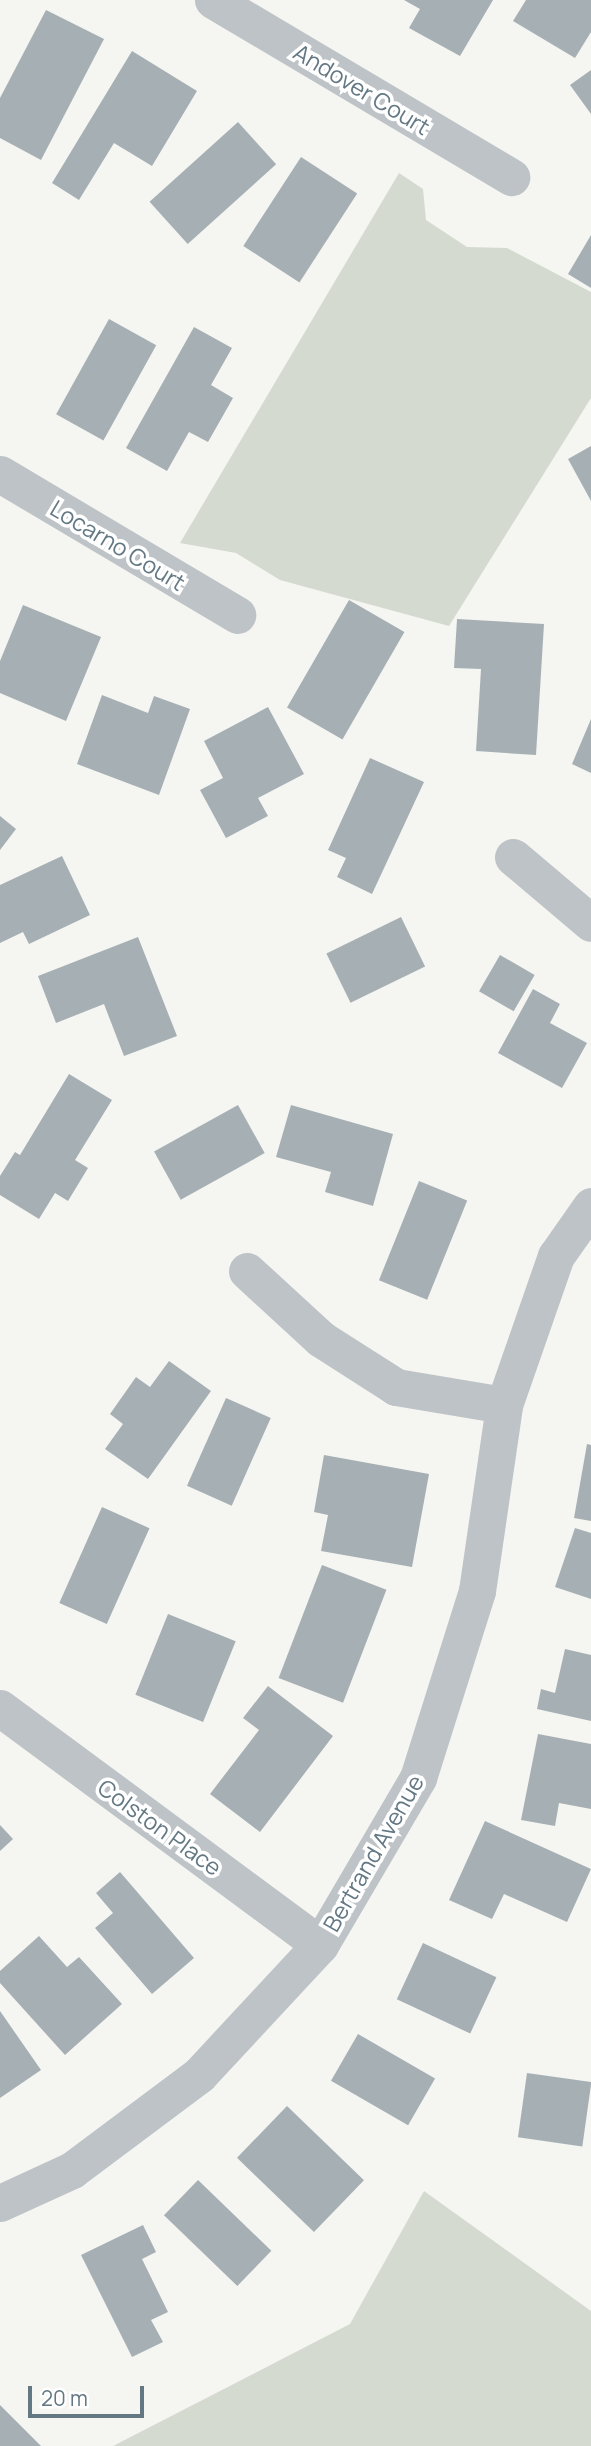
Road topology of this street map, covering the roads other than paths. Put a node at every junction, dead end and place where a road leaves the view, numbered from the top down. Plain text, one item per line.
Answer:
1 (214, 0) edge
2 (511, 177) dead end
3 (0, 474) edge
4 (237, 615) dead end
5 (513, 856) dead end
6 (591, 923) edge
7 (591, 1206) edge
8 (247, 1272) dead end
9 (504, 1405) junction
10 (0, 1708) edge
11 (320, 1945) junction
12 (0, 2203) edge

1 - 2 street, Andover Court
3 - 4 street, Locarno Court
5 - 6 street
7 - 9 street, Bertrand Avenue
8 - 9 street
9 - 11 street, Bertrand Avenue
10 - 11 street, Colston Place
11 - 12 street, Bertrand Avenue

